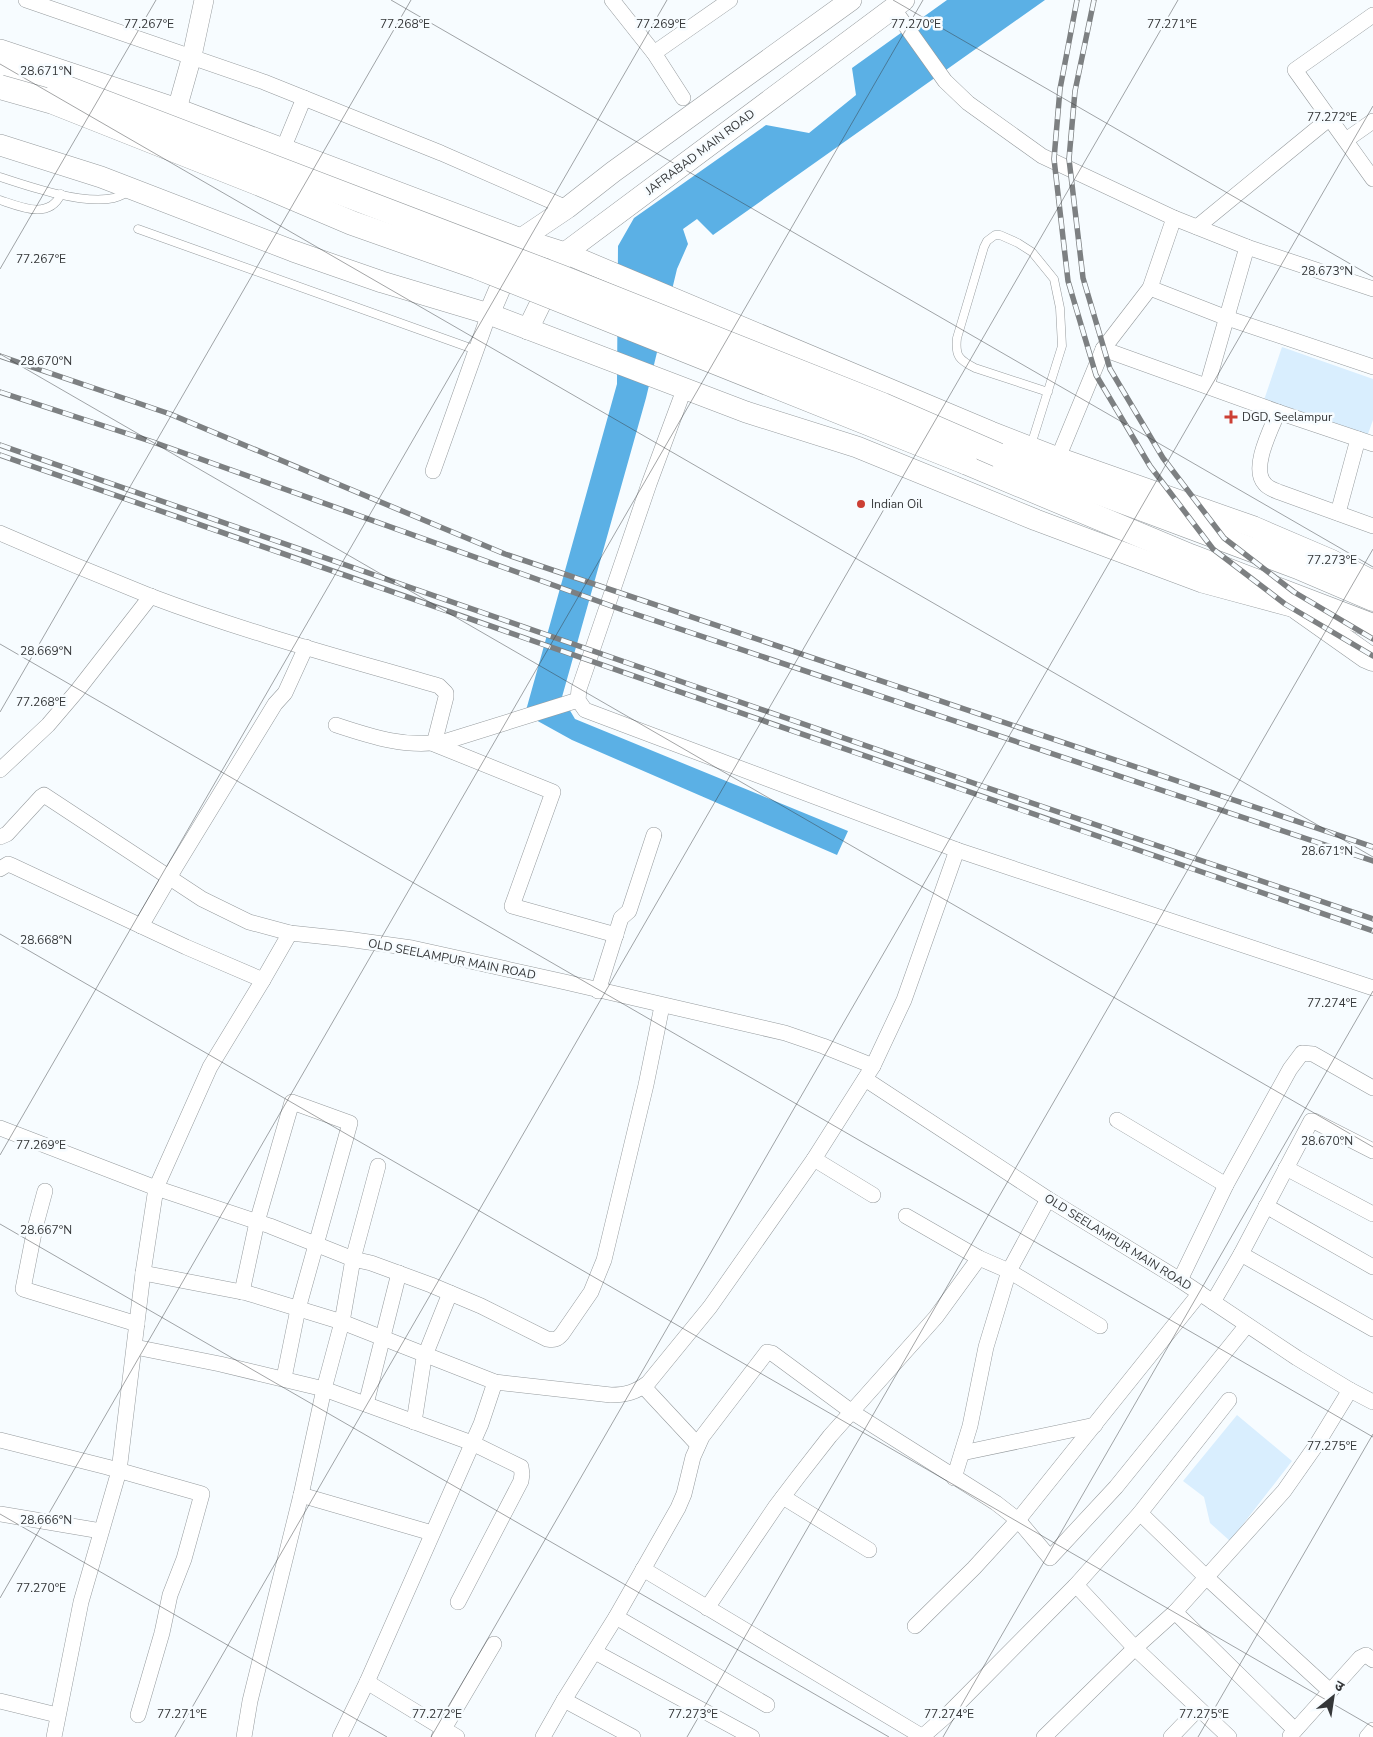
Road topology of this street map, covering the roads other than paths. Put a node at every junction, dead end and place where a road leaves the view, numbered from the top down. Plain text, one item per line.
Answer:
1 (26, 0) edge
2 (204, 0) edge
3 (612, 0) edge
4 (730, 0) edge
5 (843, 2) edge
6 (900, 10) edge
7 (1373, 15) edge
8 (0, 50) edge
9 (654, 54) junction
10 (192, 56) junction
11 (0, 65) edge
12 (0, 87) edge
13 (304, 98) junction
14 (683, 98) dead end
15 (178, 109) junction
16 (1330, 118) junction
17 (1373, 121) edge
18 (1346, 140) junction
19 (0, 145) edge
20 (283, 149) junction
21 (0, 177) edge
22 (1373, 179) edge
23 (135, 190) junction
24 (61, 194) junction
25 (0, 200) edge
26 (567, 208) junction
27 (1174, 218) junction
28 (1197, 227) junction
29 (138, 229) dead end
30 (521, 239) junction
31 (1247, 247) junction
32 (565, 253) junction
33 (1150, 288) junction
34 (1373, 289) edge
35 (489, 314) junction
36 (1227, 318) junction
37 (528, 329) junction
38 (1103, 349) junction
39 (476, 350) junction
40 (1373, 367) edge
41 (1207, 386) junction
42 (685, 387) junction
43 (1048, 392) junction
44 (1278, 412) junction
45 (1358, 439) junction
46 (1373, 444) edge
47 (1030, 447) junction
48 (1058, 458) junction
49 (433, 471) dead end
50 (1338, 513) junction
51 (1373, 526) edge
52 (0, 533) edge
53 (1226, 579) junction
54 (1373, 581) edge
55 (1271, 588) junction
56 (151, 596) junction
57 (1373, 600) edge
58 (1299, 608) junction
59 (1370, 626) edge
60 (306, 647) junction
61 (1373, 659) edge
62 (573, 702) junction
63 (336, 725) dead end
64 (434, 744) junction
65 (0, 770) edge
66 (654, 835) dead end
67 (0, 836) edge
68 (957, 850) junction
69 (0, 869) edge
70 (169, 878) junction
71 (141, 926) junction
72 (290, 933) junction
73 (616, 934) junction
74 (263, 980) junction
75 (1373, 988) edge
76 (598, 990) junction
77 (662, 1006) junction
78 (867, 1077) junction
79 (1373, 1088) edge
80 (1116, 1120) dead end
81 (0, 1128) edge
82 (1373, 1151) edge
83 (814, 1159) junction
84 (378, 1166) dead end
85 (1286, 1168) junction
86 (1226, 1185) junction
87 (156, 1188) junction
88 (45, 1191) dead end
89 (873, 1196) dead end
90 (1048, 1200) junction
91 (1266, 1206) junction
92 (1373, 1214) edge
93 (906, 1216) dead end
94 (257, 1222) junction
95 (316, 1244) junction
96 (1241, 1254) junction
97 (979, 1258) junction
98 (353, 1259) junction
99 (1373, 1267) edge
100 (1009, 1271) junction
101 (143, 1273) junction
102 (399, 1273) junction
103 (1180, 1280) junction
104 (242, 1292) junction
105 (450, 1292) junction
106 (1200, 1293) junction
107 (1213, 1302) junction
108 (298, 1309) junction
109 (342, 1322) junction
110 (137, 1324) junction
111 (1247, 1325) junction
112 (1100, 1326) dead end
113 (1373, 1329) edge
114 (382, 1338) junction
115 (135, 1347) junction
116 (425, 1355) junction
117 (284, 1378) junction
118 (495, 1382) junction
119 (644, 1387) junction
120 (324, 1389) junction
121 (1350, 1390) junction
122 (1229, 1400) dead end
123 (1373, 1402) edge
124 (366, 1404) junction
125 (852, 1412) junction
126 (414, 1422) junction
127 (1095, 1425) junction
128 (0, 1440) edge
129 (472, 1442) junction
130 (698, 1445) junction
131 (962, 1453) junction
132 (119, 1470) junction
133 (954, 1478) junction
134 (301, 1495) junction
135 (783, 1497) junction
136 (1140, 1513) junction
137 (0, 1514) edge
138 (1018, 1520) junction
139 (101, 1531) junction
140 (432, 1533) junction
141 (869, 1550) dead end
142 (643, 1569) junction
143 (1206, 1578) junction
144 (1076, 1585) junction
145 (458, 1602) dead end
146 (707, 1608) junction
147 (1175, 1612) junction
148 (616, 1617) junction
149 (915, 1626) dead end
150 (494, 1644) dead end
151 (1135, 1648) junction
152 (595, 1652) junction
153 (1373, 1660) edge
154 (367, 1682) junction
155 (1330, 1690) junction
156 (564, 1700) junction
157 (0, 1701) edge
158 (767, 1705) dead end
159 (1198, 1709) junction
160 (58, 1715) junction
161 (138, 1715) dead end
162 (1373, 1730) edge
163 (1292, 1733) edge
164 (447, 1734) edge
165 (54, 1737) edge
166 (244, 1737) edge
167 (340, 1737) edge
168 (543, 1737) edge
169 (633, 1737) edge
170 (752, 1737) edge
171 (922, 1737) edge
172 (1044, 1737) edge
173 (1172, 1737) edge
174 (1229, 1737) edge
175 (1367, 1737) edge

1 - 10 street
2 - 10 street
3 - 9 street
4 - 9 street
5 - 26 main road
6 - 27 street
6 - 32 main road, JAFRABAD MAIN ROAD
7 - 16 street
8 - 15 main road
9 - 14 street
10 - 13 street
10 - 15 street
11 - 57 highway, bridge
12 - 53 highway, bridge
13 - 20 street
13 - 26 street
15 - 20 main road
16 - 18 street
16 - 28 street
17 - 18 street
18 - 22 street
19 - 23 main road
20 - 30 main road
21 - 24 lane
23 - 24 lane
23 - 35 main road
24 - 25 lane
26 - 30 main road
27 - 28 street
27 - 33 street
28 - 31 street
29 - 39 lane
30 - 32 main road
30 - 35 main road
31 - 34 street
31 - 36 street
32 - 37 main road, JAFRABAD MAIN ROAD
32 - 47 main road
33 - 36 street
33 - 38 street
35 - 37 main road
35 - 39 street
36 - 40 street
36 - 41 street
37 - 42 main road
38 - 41 street
38 - 48 street
39 - 49 street
41 - 44 street
42 - 53 main road
42 - 62 street
43 - 43 lane
43 - 47 lane
44 - 45 street
44 - 50 street
45 - 46 street
45 - 50 street
47 - 48 main road
48 - 54 main road
50 - 51 street
52 - 56 street
53 - 55 highway
53 - 58 main road
55 - 58 highway
55 - 59 highway
56 - 60 street
56 - 65 street
58 - 59 main road
58 - 61 highway
60 - 64 street
60 - 70 street
62 - 64 street
62 - 68 street
63 - 64 street
64 - 73 street
66 - 73 street
67 - 70 street, OLD SEELAMPUR MAIN ROAD
68 - 75 street
68 - 78 street
69 - 71 street
70 - 71 street
70 - 72 street, OLD SEELAMPUR MAIN ROAD
71 - 74 street
72 - 74 street
72 - 76 street, OLD SEELAMPUR MAIN ROAD
73 - 76 street
74 - 87 street
76 - 77 street, OLD SEELAMPUR MAIN ROAD
77 - 78 street, OLD SEELAMPUR MAIN ROAD
77 - 105 street
78 - 83 street
78 - 90 street, OLD SEELAMPUR MAIN ROAD
79 - 86 street
80 - 86 street
81 - 87 street
82 - 85 street
83 - 89 street
83 - 119 street
84 - 98 street
85 - 91 street
85 - 92 street
86 - 103 street
87 - 94 street
87 - 101 street
88 - 110 street
90 - 100 street
90 - 103 street, OLD SEELAMPUR MAIN ROAD
91 - 96 street
91 - 99 street
93 - 97 street
94 - 95 street
94 - 95 street
94 - 104 street
95 - 98 street
95 - 108 street
96 - 107 street
96 - 113 street
97 - 100 street
97 - 125 street
98 - 102 street
98 - 109 street
100 - 112 street
100 - 131 street
101 - 104 street
101 - 110 street
102 - 105 street
102 - 114 street
103 - 106 street, OLD SEELAMPUR MAIN ROAD
104 - 108 street
105 - 116 street
106 - 107 street, OLD SEELAMPUR MAIN ROAD
106 - 127 street
107 - 111 street, OLD SEELAMPUR MAIN ROAD
108 - 109 street
108 - 117 street
109 - 114 street
109 - 120 street
110 - 115 street
111 - 121 street, OLD SEELAMPUR MAIN ROAD
111 - 138 street
114 - 116 street
114 - 124 street
115 - 117 street
115 - 132 street
116 - 118 street
116 - 126 street
117 - 120 street
118 - 119 street
118 - 129 street
119 - 130 street
120 - 124 street
120 - 134 street
121 - 123 street, OLD SEELAMPUR MAIN ROAD
121 - 143 street
122 - 136 street
124 - 126 street
125 - 130 street
125 - 133 street
125 - 135 street
126 - 129 street
127 - 131 street
127 - 138 street
128 - 132 street
129 - 140 street
129 - 145 street
130 - 142 street
131 - 133 street
132 - 139 street
132 - 161 street
133 - 138 street
134 - 140 street
134 - 166 street
135 - 141 street
135 - 146 street
136 - 143 street
136 - 144 street
137 - 139 street
138 - 149 street
139 - 160 street
140 - 154 street
142 - 146 street
142 - 148 street
143 - 147 street
143 - 155 street
144 - 151 street
144 - 171 street
146 - 171 street
147 - 151 street
147 - 163 street
148 - 152 street
148 - 158 street
150 - 164 street
151 - 159 street
151 - 172 street
152 - 156 street
152 - 170 street
153 - 155 street
154 - 164 street
154 - 167 street
155 - 163 street
156 - 168 street
156 - 169 street
157 - 160 street
159 - 173 street
159 - 174 street
160 - 165 street
162 - 175 street

